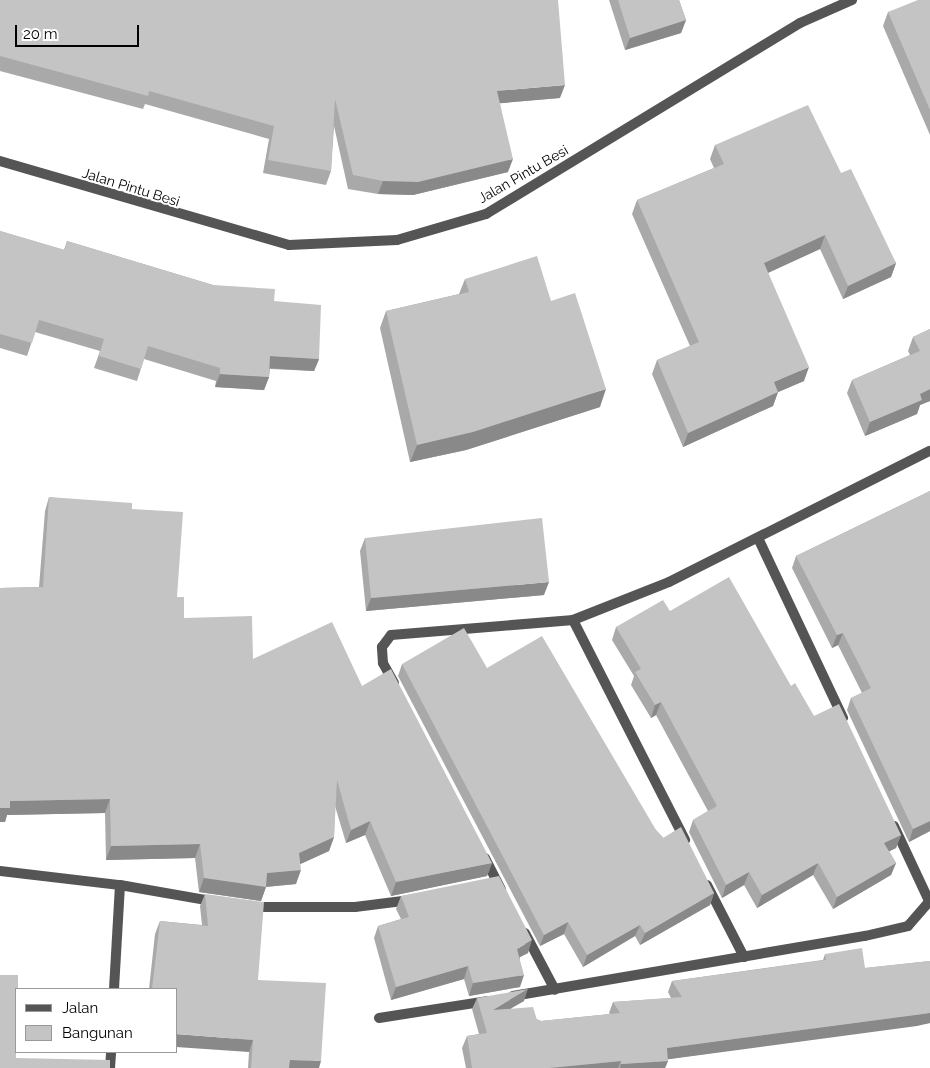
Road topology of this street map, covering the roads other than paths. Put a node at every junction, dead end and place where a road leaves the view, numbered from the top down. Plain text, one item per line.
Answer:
1 (852, 0) edge
2 (0, 161) edge
3 (930, 451) edge
4 (758, 538) junction
5 (573, 620) junction
6 (397, 689) edge
7 (850, 732) edge
8 (888, 812) edge
9 (479, 846) edge
10 (690, 851) edge
11 (0, 871) edge
12 (704, 877) edge
13 (120, 885) junction
14 (423, 898) edge
15 (506, 898) edge
16 (930, 901) edge
17 (520, 923) edge
18 (744, 957) junction
19 (114, 988) edge
20 (556, 990) junction
21 (379, 1018) dead end
22 (111, 1053) edge
23 (110, 1068) edge

1 - 2 street, Jalan Pintu Besi
3 - 4 street
4 - 5 street
4 - 7 street
5 - 6 street
5 - 10 street
8 - 16 street
9 - 15 street
11 - 13 street
12 - 18 street
13 - 14 street
13 - 19 street
16 - 18 street
17 - 20 street
18 - 20 street
20 - 21 street
22 - 23 street

